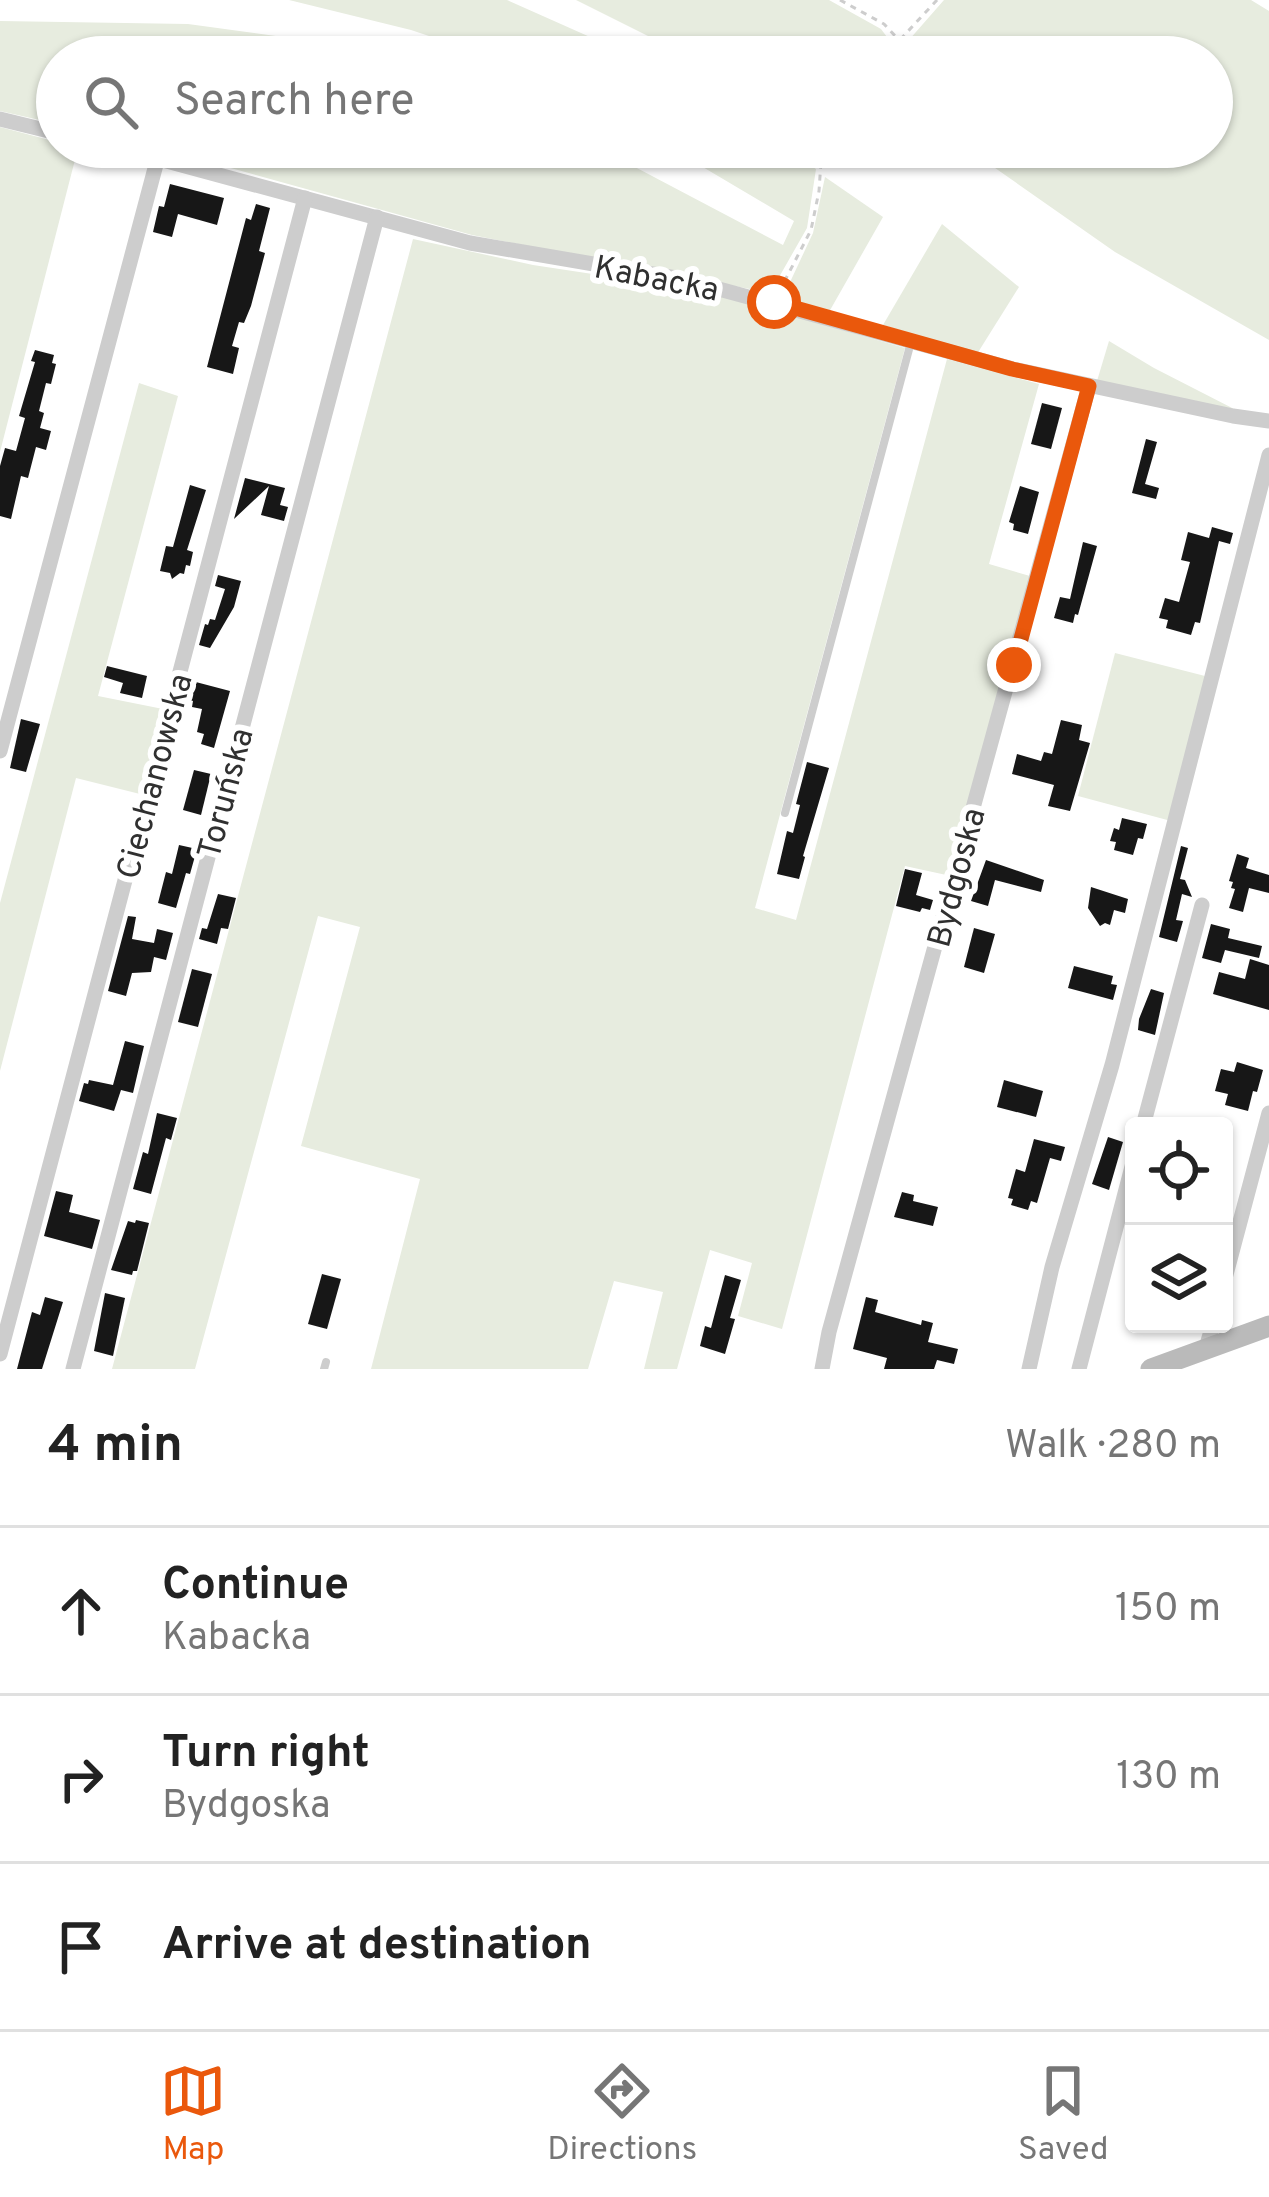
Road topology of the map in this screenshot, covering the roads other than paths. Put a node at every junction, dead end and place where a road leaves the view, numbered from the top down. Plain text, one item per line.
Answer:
1 (0, 119) edge
2 (36, 128) edge
3 (155, 168) edge
4 (197, 168) edge
5 (305, 198) junction
6 (377, 217) junction
7 (912, 341) junction
8 (1089, 386) junction
9 (1269, 422) edge
10 (1269, 455) edge
11 (0, 751) edge
12 (784, 813) dead end
13 (1202, 905) dead end
14 (1269, 1113) edge
15 (1145, 1117) edge
16 (1125, 1193) edge
17 (1233, 1248) edge
18 (1269, 1326) edge
19 (1210, 1333) edge
20 (1206, 1348) junction
21 (0, 1354) edge
22 (73, 1369) edge
23 (822, 1369) edge
24 (1029, 1369) edge
25 (1079, 1369) edge
26 (1150, 1369) edge

1 - 2 street
3 - 11 street
4 - 5 street, Kabacka
5 - 6 street, Kabacka
5 - 21 street, Ciechanowska
6 - 7 street, Kabacka
6 - 22 street, Toruńska
7 - 8 street, Kabacka
7 - 12 lane
8 - 9 street, Kabacka
8 - 23 street, Bydgoska
10 - 24 street
13 - 15 street
14 - 17 street
16 - 25 street
18 - 20 main road
19 - 20 street
20 - 26 main road

